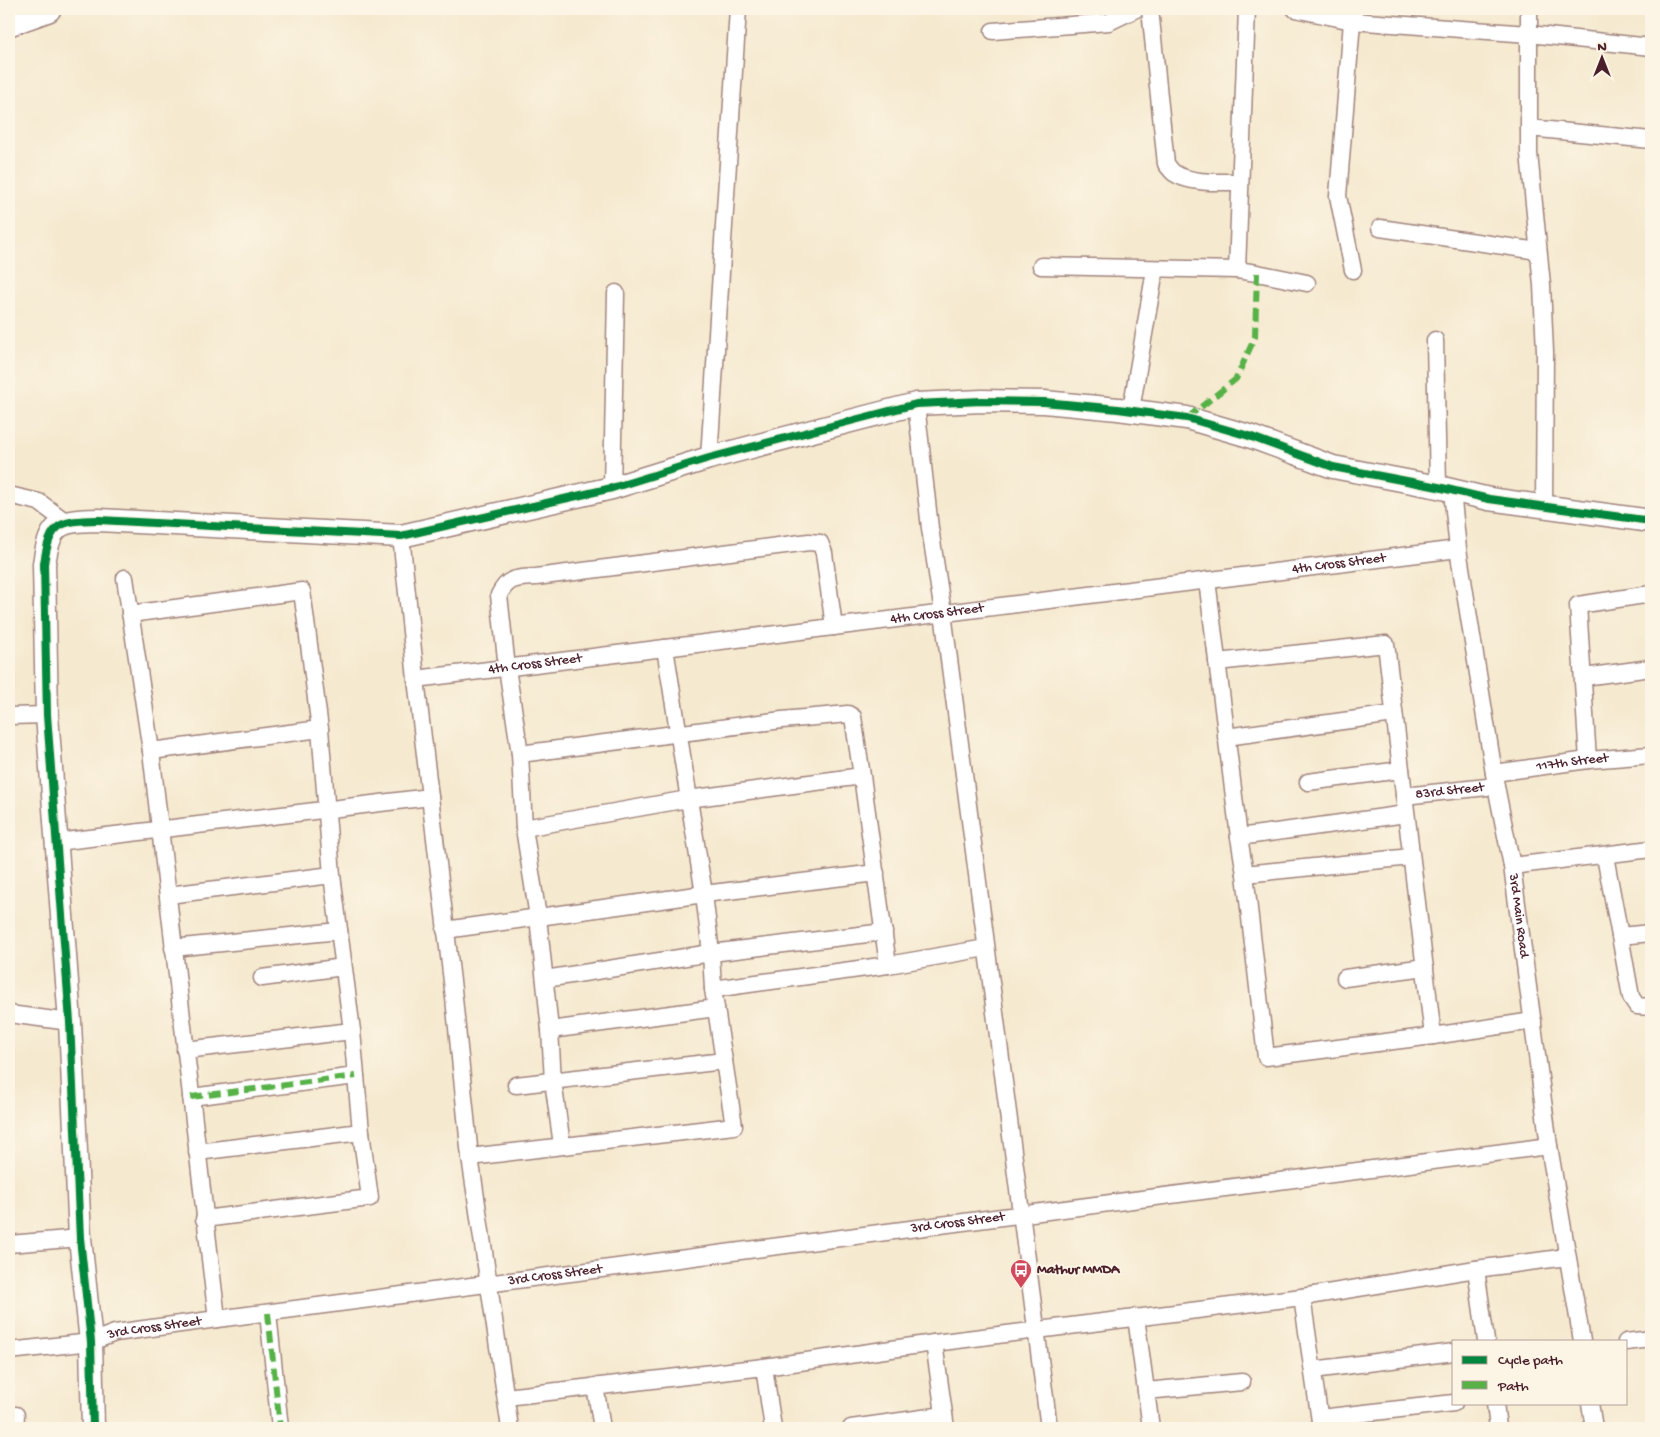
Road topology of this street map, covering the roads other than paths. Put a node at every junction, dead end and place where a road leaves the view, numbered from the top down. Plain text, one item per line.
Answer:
1 (48, 9) edge
2 (738, 9) edge
3 (1136, 9) edge
4 (1150, 9) edge
5 (1247, 9) edge
6 (1295, 9) edge
7 (1529, 9) edge
8 (1352, 15) edge
9 (9, 23) edge
10 (993, 31) dead end
11 (1529, 34) junction
12 (1651, 47) edge
13 (1529, 128) junction
14 (1651, 140) edge
15 (1239, 182) junction
16 (1380, 228) dead end
17 (1538, 251) junction
18 (1041, 266) dead end
19 (1156, 270) junction
20 (1237, 270) junction
21 (1353, 270) dead end
22 (1307, 283) dead end
23 (616, 292) dead end
24 (1434, 340) dead end
25 (916, 404) junction
26 (1131, 410) junction
27 (709, 458) junction
28 (612, 488) junction
29 (1445, 489) junction
30 (9, 495) edge
31 (1544, 506) junction
32 (1651, 521) edge
33 (66, 522) junction
34 (401, 536) junction
35 (1458, 550) junction
36 (125, 578) dead end
37 (1207, 580) junction
38 (1651, 594) edge
39 (943, 613) junction
40 (130, 614) junction
41 (834, 627) junction
42 (665, 648) junction
43 (1217, 662) junction
44 (507, 668) junction
45 (1651, 668) edge
46 (1584, 677) junction
47 (416, 679) junction
48 (1394, 714) junction
49 (47, 715) junction
50 (9, 716) edge
51 (320, 729) junction
52 (677, 734) junction
53 (1226, 738) junction
54 (151, 751) junction
55 (520, 754) junction
56 (1651, 755) edge
57 (1588, 760) junction
58 (1401, 770) junction
59 (862, 776) junction
60 (1495, 780) junction
61 (1308, 782) dead end
62 (1404, 796) junction
63 (430, 797) junction
64 (688, 799) junction
65 (328, 809) junction
66 (1406, 814) junction
67 (524, 828) junction
68 (160, 830) junction
69 (1239, 837) junction
70 (57, 842) junction
71 (1651, 849) edge
72 (1606, 856) junction
73 (1412, 857) junction
74 (1512, 866) junction
75 (876, 873) junction
76 (1245, 874) junction
77 (332, 875) junction
78 (704, 894) junction
79 (168, 895) junction
80 (538, 917) junction
81 (445, 930) junction
82 (339, 931) junction
83 (884, 932) junction
84 (1651, 933) edge
85 (1620, 936) junction
86 (174, 948) junction
87 (986, 948) junction
88 (711, 953) junction
89 (888, 965) junction
90 (343, 967) junction
91 (1425, 967) junction
92 (262, 978) dead end
93 (1345, 978) dead end
94 (545, 979) junction
95 (713, 989) junction
96 (1651, 1007) edge
97 (716, 1008) junction
98 (9, 1014) edge
99 (1533, 1021) junction
100 (70, 1022) junction
101 (550, 1030) junction
102 (352, 1032) junction
103 (1433, 1036) junction
104 (185, 1050) junction
105 (724, 1061) junction
106 (356, 1076) junction
107 (553, 1081) junction
108 (516, 1085) dead end
109 (191, 1097) junction
110 (361, 1132) junction
111 (562, 1145) junction
112 (1549, 1146) junction
113 (197, 1152) junction
114 (470, 1157) junction
115 (1021, 1214) junction
116 (204, 1219) junction
117 (80, 1238) junction
118 (9, 1244) edge
119 (1567, 1257) junction
120 (1476, 1269) junction
121 (488, 1283) junction
122 (1302, 1296) junction
123 (268, 1313) junction
124 (1136, 1317) junction
125 (217, 1319) junction
126 (1037, 1330) junction
127 (1651, 1339) edge
128 (1486, 1340) edge
129 (1582, 1340) edge
130 (91, 1342) junction
131 (1628, 1342) edge
132 (934, 1343) junction
133 (9, 1351) edge
134 (1452, 1352) edge
135 (764, 1367) junction
136 (1313, 1370) junction
137 (1242, 1382) dead end
138 (595, 1386) junction
139 (1146, 1391) junction
140 (506, 1398) junction
141 (1452, 1402) edge
142 (1495, 1404) edge
143 (1590, 1404) edge
144 (945, 1422) edge
145 (1320, 1423) edge
146 (92, 1428) edge
147 (280, 1428) edge
148 (510, 1428) edge
149 (602, 1428) edge
150 (773, 1428) edge
151 (851, 1428) edge
152 (1049, 1428) edge
153 (1151, 1428) edge
154 (1498, 1428) edge
155 (1594, 1428) edge

1 - 9 main road
2 - 27 street
3 - 10 street
4 - 15 street
5 - 15 street
6 - 8 street
7 - 11 street
8 - 11 street
8 - 21 street
11 - 12 street
11 - 13 street
13 - 14 street
13 - 17 street
15 - 20 street
16 - 17 street
17 - 31 street
18 - 19 street
19 - 20 street
19 - 26 street
20 - 22 street
23 - 28 street
24 - 29 street, 3rd Main Road
25 - 26 street
25 - 27 street
25 - 39 street
26 - 29 street
27 - 28 street
28 - 34 street
29 - 31 street
29 - 35 street, 3rd Main Road
30 - 33 street
31 - 32 street
33 - 34 street
33 - 49 street
34 - 47 street
35 - 37 street, 4th Cross Street
35 - 60 street, 3rd Main Road
36 - 40 street
37 - 39 street, 4th Cross Street
37 - 43 street
38 - 46 street
39 - 41 street, 4th Cross Street
39 - 87 street
40 - 51 street
40 - 54 street
41 - 42 street, 4th Cross Street
41 - 44 street
42 - 44 street, 4th Cross Street
42 - 52 street
43 - 48 street
43 - 53 street
44 - 47 street, 4th Cross Street
44 - 55 street
45 - 46 street
46 - 57 street
47 - 63 street
48 - 53 street
48 - 58 street
49 - 50 street
49 - 70 street
51 - 54 street
51 - 65 street
52 - 55 street
52 - 59 street
52 - 64 street
53 - 69 street
54 - 68 street
55 - 67 street
56 - 57 street, 117th Street
57 - 60 street, 117th Street
58 - 61 street
58 - 62 street
59 - 64 street
59 - 75 street
60 - 62 street, 83rd Street
60 - 74 street, 3rd Main Road
62 - 66 street
63 - 65 street
63 - 81 street
64 - 67 street
64 - 78 street
65 - 68 street
65 - 77 street
66 - 69 street
66 - 73 street
67 - 80 street
68 - 70 street
68 - 79 street
69 - 76 street
70 - 100 street
71 - 72 street
72 - 74 street
72 - 85 street
73 - 76 street
73 - 91 street
74 - 99 street, 3rd Main Road
75 - 78 street
75 - 83 street
76 - 103 street
77 - 79 street
77 - 82 street
78 - 80 street
78 - 88 street
79 - 86 street
80 - 81 street
80 - 94 street
81 - 114 street
82 - 86 street
82 - 90 street
83 - 88 street
83 - 89 street
84 - 85 street
85 - 96 street
86 - 104 street
87 - 89 street
87 - 115 street
88 - 94 street
88 - 95 street
89 - 95 street
90 - 92 street
90 - 102 street
91 - 93 street
91 - 103 street
94 - 101 street
95 - 97 street
97 - 101 street
97 - 105 street
98 - 100 street
99 - 103 street
99 - 112 street, 3rd Main Road
100 - 117 street
101 - 107 street
102 - 104 street
102 - 106 street
104 - 109 street
105 - 107 street
105 - 111 street
106 - 109 street
106 - 110 street
107 - 108 street
107 - 111 street
109 - 113 street
110 - 113 street
110 - 116 street
111 - 114 street
112 - 115 street, 3rd Cross Street
112 - 119 street, 3rd Main Road
113 - 116 street
114 - 121 street
115 - 121 street, 3rd Cross Street
115 - 126 street
116 - 125 street
117 - 118 street
117 - 130 street
119 - 120 street
119 - 129 street, 3rd Main Road
120 - 122 street
120 - 128 street
121 - 123 street, 3rd Cross Street
121 - 140 street
122 - 124 street
122 - 136 street
123 - 125 street, 3rd Cross Street
123 - 147 street
124 - 126 street
124 - 139 street
125 - 130 street, 3rd Cross Street
126 - 132 street
126 - 152 street
127 - 131 street
130 - 133 street, 3rd Cross Street
130 - 146 street
132 - 135 street
132 - 144 street
134 - 136 street
135 - 138 street
135 - 150 street
136 - 145 street
137 - 139 street
138 - 140 street
138 - 149 street
139 - 153 street
140 - 148 street
141 - 145 street
142 - 154 street
143 - 155 street
144 - 151 street

